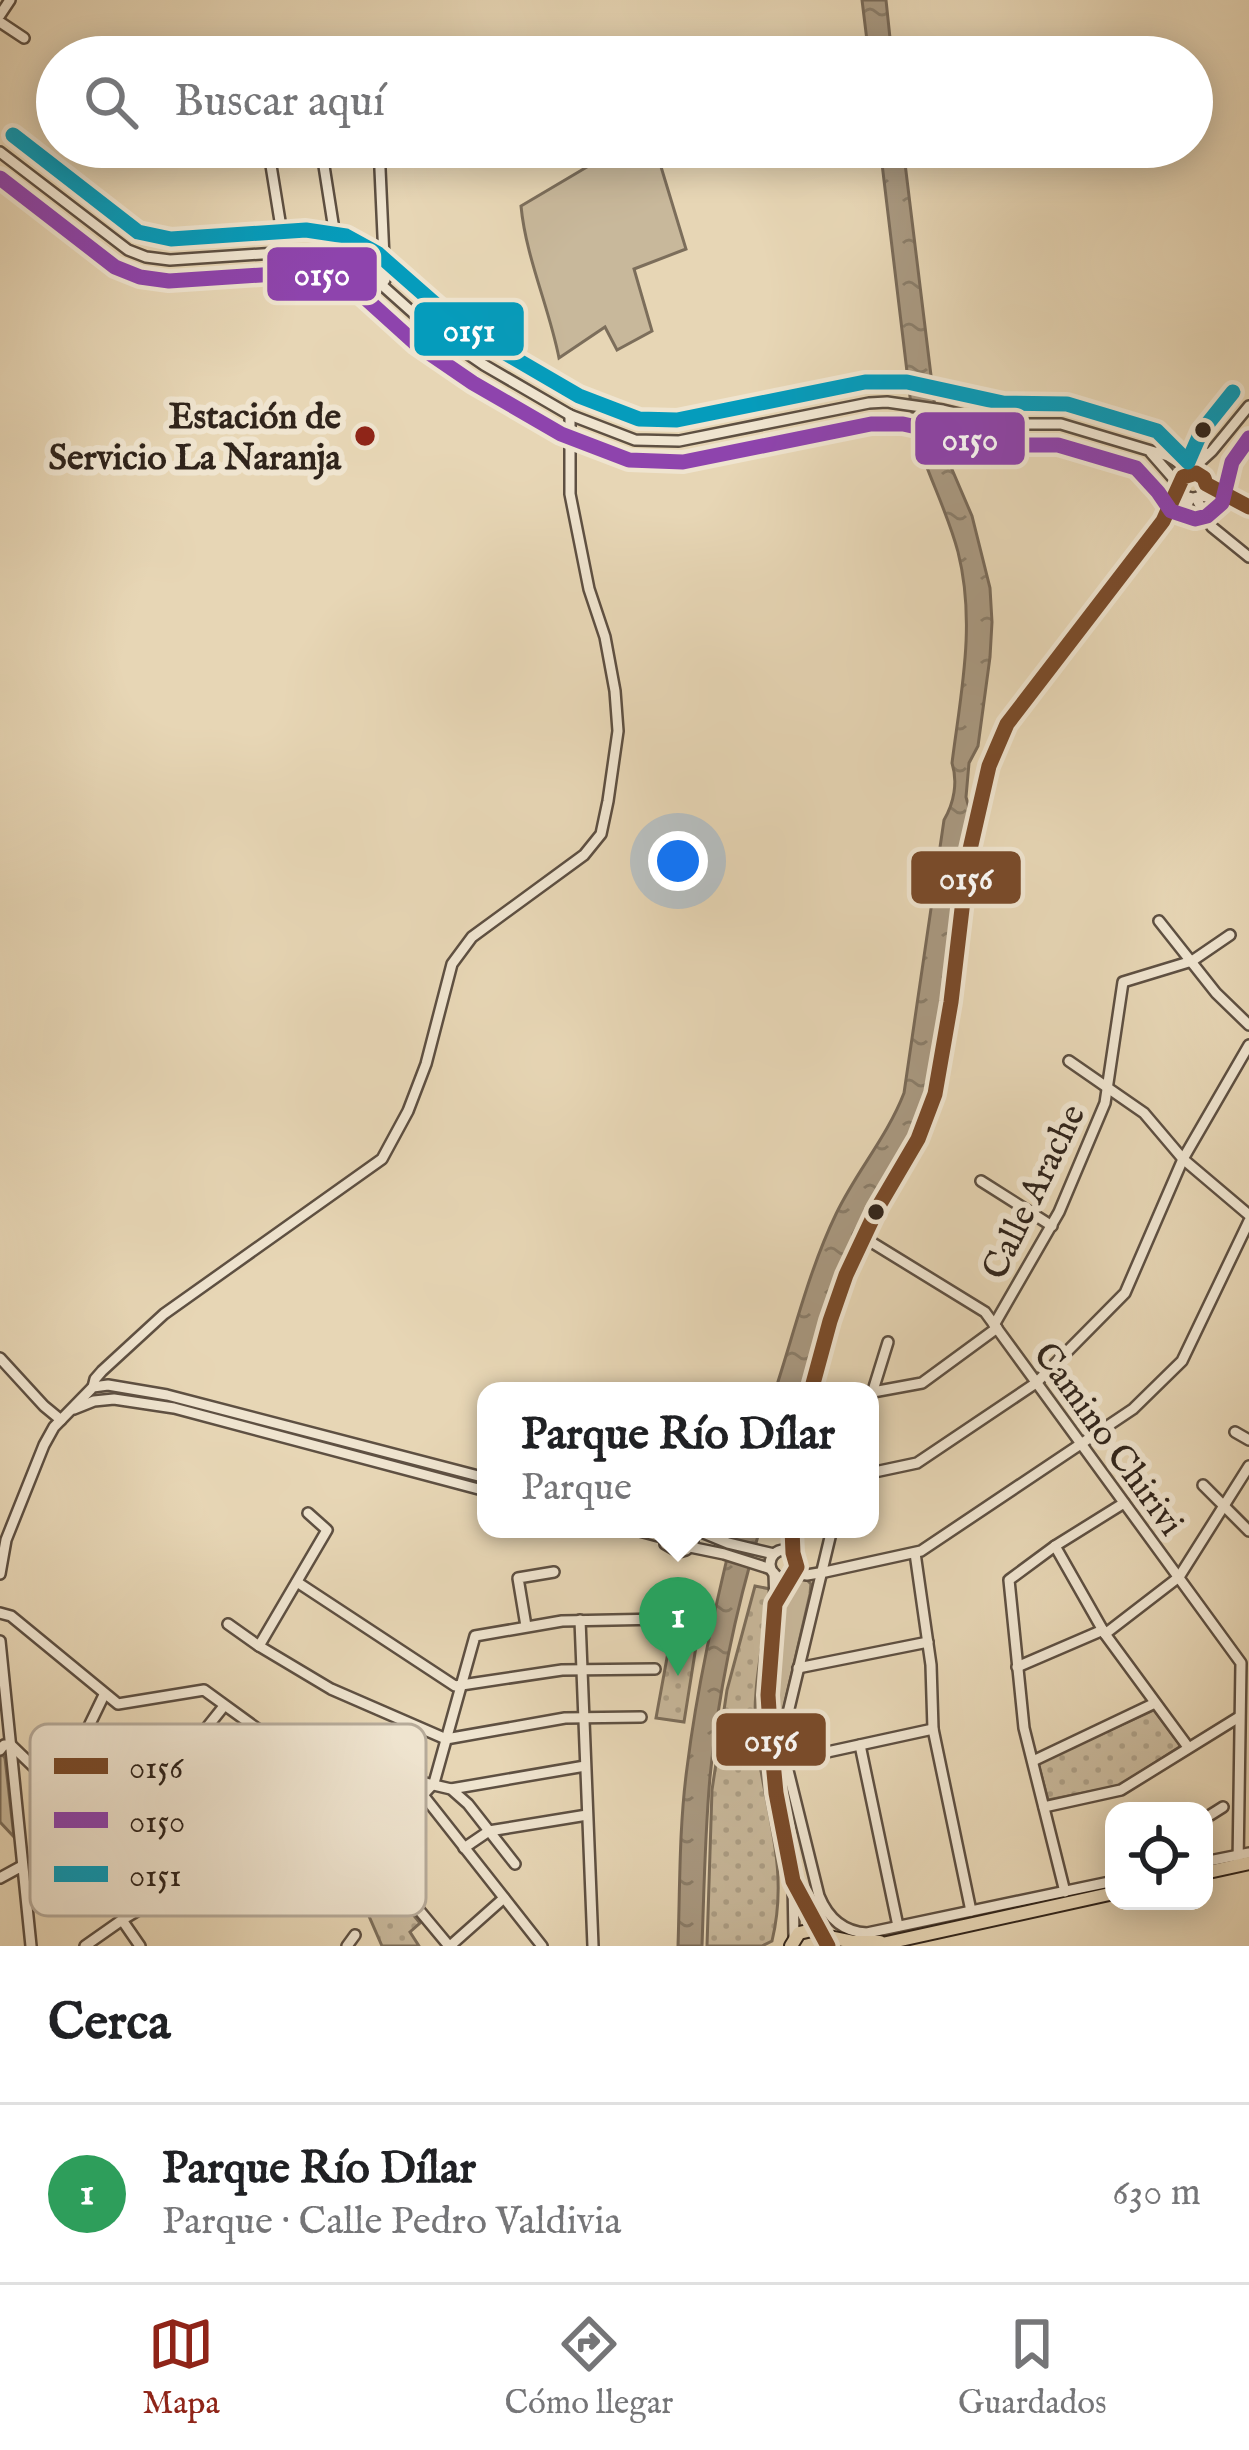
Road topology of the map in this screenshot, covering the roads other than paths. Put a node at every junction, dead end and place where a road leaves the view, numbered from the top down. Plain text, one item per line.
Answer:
1 (10, 0) edge
2 (0, 19) edge
3 (24, 38) dead end
4 (0, 152) edge
5 (271, 168) edge
6 (324, 168) edge
7 (380, 168) edge
8 (285, 252) junction
9 (338, 255) junction
10 (381, 285) junction
11 (1249, 406) edge
12 (570, 415) junction
13 (1147, 449) junction
14 (1211, 451) junction
15 (1187, 474) junction
16 (1180, 487) junction
17 (1199, 491) junction
18 (1244, 504) edge
19 (1163, 521) junction
20 (1249, 556) edge
21 (1159, 921) dead end
22 (1230, 935) dead end
23 (1192, 961) junction
24 (1249, 1025) edge
25 (1249, 1046) edge
26 (1069, 1061) dead end
27 (1108, 1088) junction
28 (1183, 1160) junction
29 (981, 1181) dead end
30 (1249, 1216) edge
31 (1052, 1226) junction
32 (863, 1237) junction
33 (995, 1326) junction
34 (888, 1342) dead end
35 (0, 1358) edge
36 (813, 1382) edge
37 (875, 1382) edge
38 (1036, 1383) junction
39 (94, 1388) junction
40 (879, 1394) edge
41 (114, 1399) junction
42 (74, 1409) junction
43 (61, 1420) junction
44 (1235, 1432) dead end
45 (1249, 1440) edge
46 (1081, 1444) junction
47 (1249, 1466) edge
48 (879, 1472) edge
49 (477, 1476) edge
50 (1203, 1485) dead end
51 (477, 1489) edge
52 (1124, 1504) junction
53 (1223, 1506) junction
54 (308, 1513) dead end
55 (1249, 1531) edge
56 (664, 1538) edge
57 (694, 1538) edge
58 (709, 1538) edge
59 (784, 1538) edge
60 (791, 1538) edge
61 (829, 1538) edge
62 (1055, 1546) junction
63 (690, 1547) junction
64 (726, 1548) junction
65 (777, 1552) junction
66 (915, 1553) junction
67 (753, 1556) junction
68 (795, 1557) junction
69 (773, 1571) junction
70 (554, 1572) dead end
71 (820, 1572) junction
72 (0, 1574) edge
73 (792, 1575) junction
74 (1178, 1577) junction
75 (297, 1582) junction
76 (775, 1604) junction
77 (0, 1612) edge
78 (663, 1619) dead end
79 (580, 1620) junction
80 (228, 1624) dead end
81 (526, 1626) junction
82 (1104, 1632) junction
83 (0, 1641) edge
84 (928, 1642) junction
85 (259, 1646) junction
86 (1244, 1658) edge
87 (1017, 1667) junction
88 (798, 1668) junction
89 (655, 1669) dead end
90 (582, 1670) junction
91 (461, 1687) junction
92 (104, 1695) junction
93 (1155, 1702) junction
94 (1244, 1702) edge
95 (224, 1706) junction
96 (641, 1717) dead end
97 (1239, 1717) junction
98 (584, 1718) junction
99 (90, 1724) edge
100 (210, 1724) edge
101 (250, 1724) edge
102 (412, 1724) edge
103 (933, 1729) junction
104 (426, 1730) edge
105 (446, 1739) junction
106 (860, 1745) junction
107 (6, 1747) edge
108 (1188, 1747) junction
109 (787, 1761) junction
110 (1033, 1761) junction
111 (585, 1766) junction
112 (30, 1767) edge
113 (426, 1781) edge
114 (434, 1783) junction
115 (451, 1789) junction
116 (426, 1792) edge
117 (426, 1799) edge
118 (1044, 1807) junction
119 (1223, 1807) dead end
120 (1213, 1813) edge
121 (587, 1815) junction
122 (489, 1831) junction
123 (464, 1848) junction
124 (1249, 1853) edge
125 (1241, 1861) edge
126 (515, 1864) dead end
127 (22, 1866) junction
128 (0, 1878) edge
129 (793, 1881) junction
130 (1105, 1884) edge
131 (1105, 1894) edge
132 (1067, 1897) junction
133 (504, 1898) junction
134 (971, 1911) junction
135 (128, 1916) edge
136 (425, 1916) edge
137 (122, 1920) junction
138 (898, 1926) junction
139 (355, 1935) dead end
140 (824, 1938) edge
141 (791, 1944) edge
142 (880, 1944) edge
143 (31, 1946) edge
144 (85, 1946) edge
145 (140, 1946) edge
146 (347, 1946) edge
147 (450, 1946) edge
148 (542, 1946) edge
149 (592, 1946) edge

1 - 2 street
2 - 3 street
4 - 8 street
5 - 8 street
6 - 9 street
7 - 10 street
8 - 9 street
9 - 10 street
10 - 12 street
11 - 14 street
12 - 13 street
12 - 39 street
13 - 14 street
13 - 15 street
13 - 16 street
14 - 15 street
14 - 17 street
15 - 16 street
15 - 17 street
16 - 17 street
16 - 19 street
17 - 18 street
17 - 19 street
17 - 20 street
19 - 32 street
21 - 23 street
22 - 23 street, Calle Arache
23 - 24 street
23 - 27 street, Calle Arache
25 - 28 street
26 - 27 street
27 - 28 street
27 - 31 street, Calle Arache
28 - 30 street
28 - 38 street
29 - 31 street
30 - 46 street
31 - 33 street, Calle Arache
32 - 33 street, Camino Chirivi
32 - 36 street
33 - 38 street, Camino Chirivi
33 - 40 street, Calle Arache
34 - 37 street
35 - 43 street
38 - 46 street, Camino Chirivi
38 - 48 street
39 - 41 street
39 - 42 street
39 - 49 street
41 - 42 street
41 - 51 street
42 - 43 street
43 - 72 street
44 - 45 street
46 - 52 street, Camino Chirivi
46 - 66 street
47 - 53 street
50 - 53 street
52 - 62 street
52 - 74 street, Camino Chirivi
53 - 55 street
53 - 74 street
54 - 75 street
56 - 63 street
57 - 63 street
58 - 64 street
59 - 65 street
60 - 68 street
61 - 71 street
62 - 82 street
62 - 87 street
63 - 64 street
64 - 67 street
65 - 67 street
65 - 68 street
65 - 69 street
66 - 71 street
66 - 84 street
67 - 69 street
68 - 71 street
68 - 73 street
69 - 73 street
69 - 76 street
70 - 81 street
71 - 73 street
71 - 88 street
73 - 76 street
74 - 82 street
74 - 86 street, Camino Chirivi
75 - 85 street
75 - 91 street
76 - 129 street
77 - 92 street
78 - 79 street
79 - 81 street
79 - 90 street
80 - 85 street
81 - 91 street
82 - 87 street
82 - 93 street
83 - 107 street
84 - 88 street
84 - 103 street
85 - 102 street
86 - 94 street, Camino Chirivi
87 - 110 street
88 - 109 street
89 - 90 street
90 - 91 street
90 - 98 street
91 - 105 street
92 - 95 street
92 - 99 street
93 - 108 street
93 - 110 street
94 - 97 street, Camino Chirivi
95 - 100 street
95 - 101 street
96 - 98 street
97 - 108 street
97 - 125 street, Camino Chirivi
98 - 105 street
98 - 111 street
103 - 106 street
103 - 134 street
104 - 105 street
105 - 114 street
106 - 109 street
106 - 138 street
107 - 112 street
107 - 127 street
108 - 118 street
109 - 138 street
110 - 118 street
111 - 115 street
111 - 121 street
113 - 114 street
114 - 115 street
114 - 116 street
115 - 122 street
117 - 123 street
118 - 132 street
119 - 120 street
121 - 122 street
121 - 149 street
122 - 123 street
122 - 126 street
123 - 133 street
124 - 125 street
127 - 128 street
127 - 143 street
129 - 140 street
129 - 141 street
130 - 132 street
131 - 132 main road
132 - 134 street
132 - 142 main road
133 - 147 street
133 - 148 street
134 - 138 street
135 - 137 street
136 - 147 street
137 - 144 street
137 - 145 street
139 - 146 street
140 - 141 main road
140 - 142 main road

